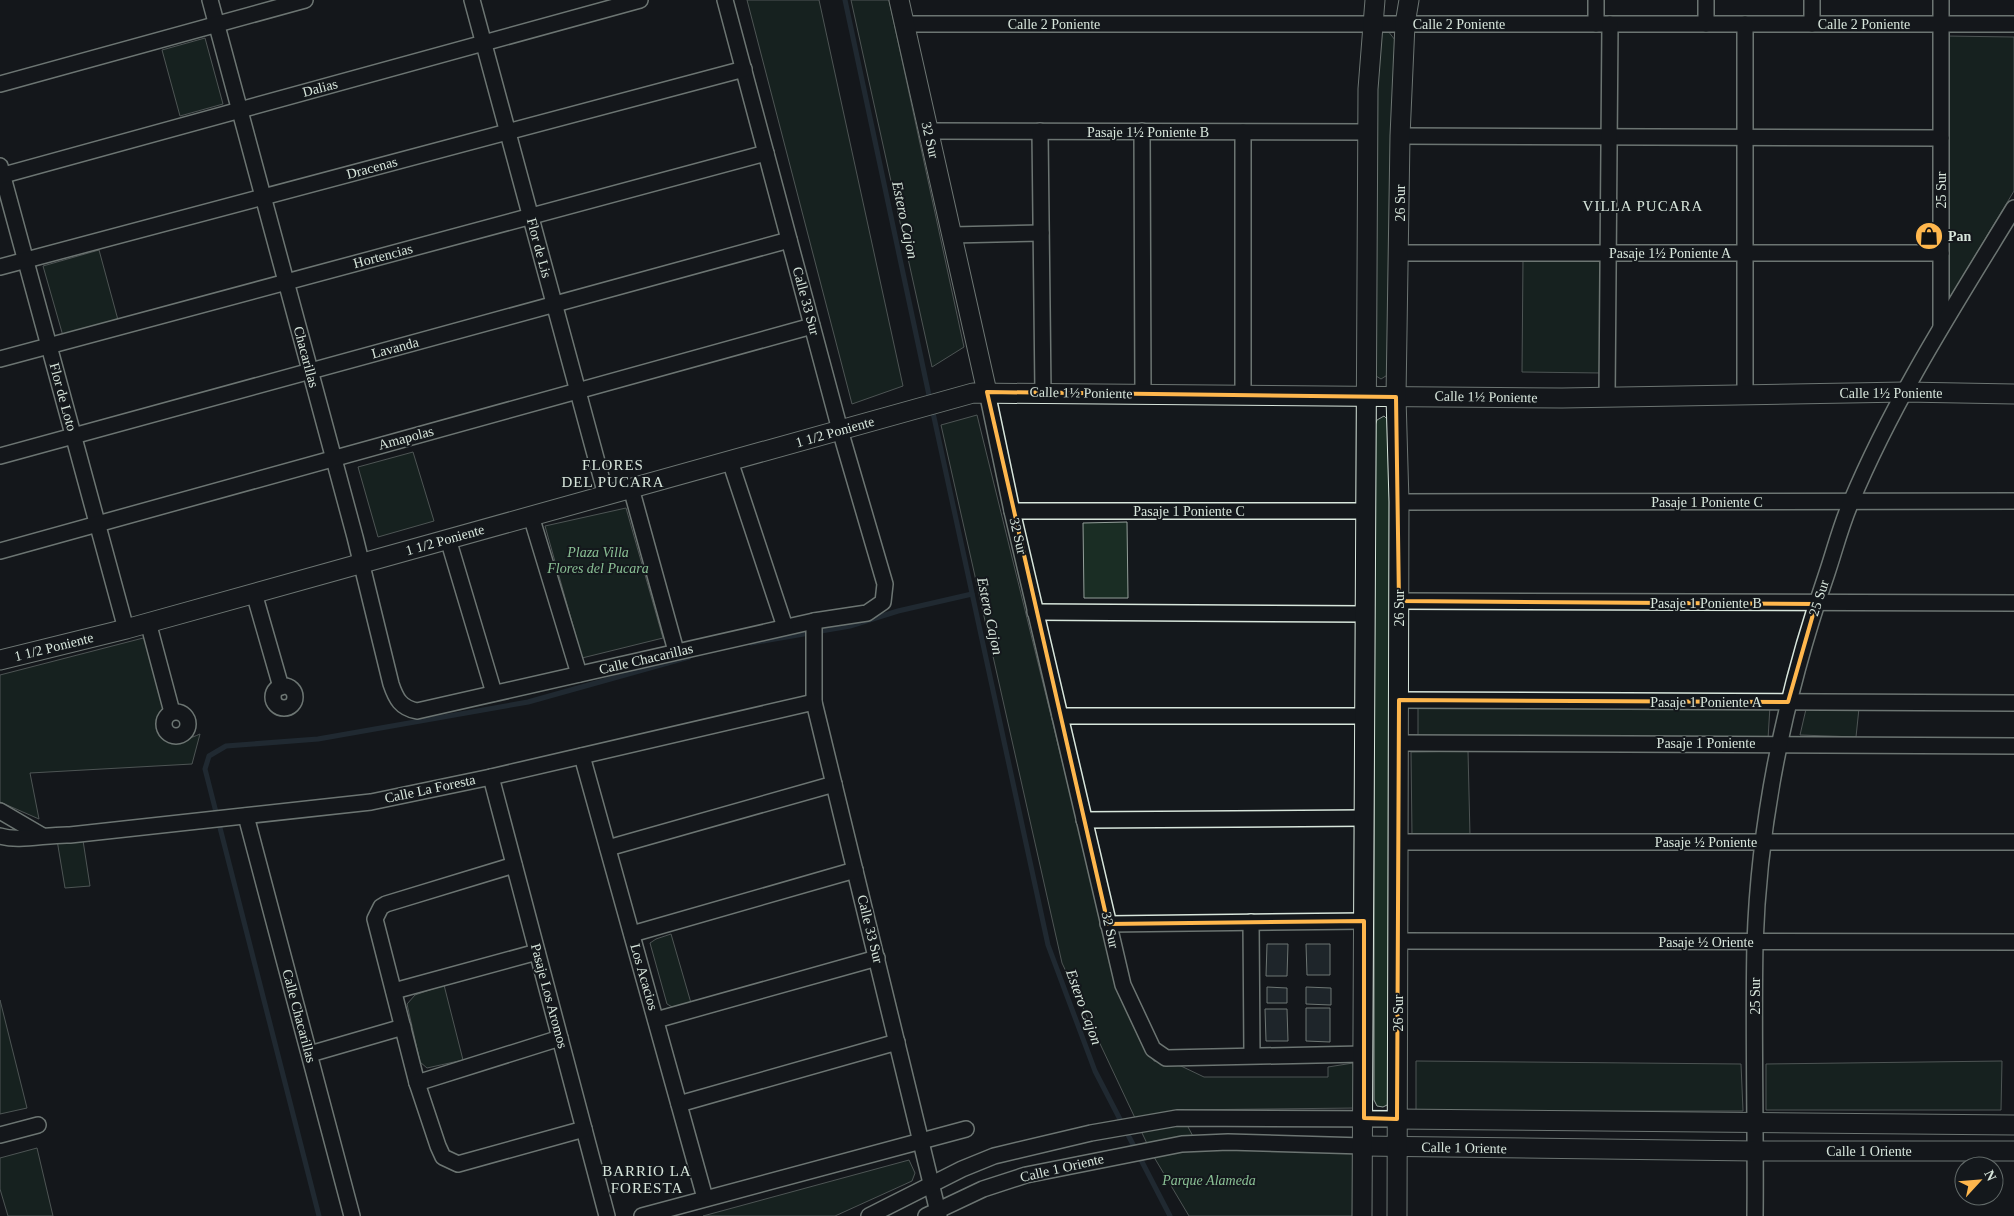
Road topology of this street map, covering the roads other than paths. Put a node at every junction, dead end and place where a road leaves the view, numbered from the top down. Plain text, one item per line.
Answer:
1 (210, 0) edge
2 (305, 0) edge
3 (472, 0) edge
4 (640, 0) edge
5 (725, 0) edge
6 (899, 0) edge
7 (1376, 0) edge
8 (1409, 0) edge
9 (1596, 0) edge
10 (1706, 0) edge
11 (1812, 0) edge
12 (1941, 0) edge
13 (216, 24) junction
14 (903, 24) junction
15 (1372, 24) junction
16 (1405, 24) junction
17 (1603, 24) junction
18 (1706, 24) junction
19 (1745, 24) junction
20 (1812, 24) junction
21 (1941, 24) junction
22 (2014, 24) edge
23 (484, 43) junction
24 (744, 69) junction
25 (0, 84) edge
26 (240, 110) junction
27 (928, 130) junction
28 (1040, 131) junction
29 (1142, 131) junction
30 (508, 132) junction
31 (1243, 132) junction
32 (1369, 132) junction
33 (1400, 136) junction
34 (1609, 137) junction
35 (1746, 137) junction
36 (1941, 138) junction
37 (766, 153) junction
38 (1, 172) edge
39 (263, 197) junction
40 (2014, 208) edge
41 (531, 217) junction
42 (1041, 233) junction
43 (952, 235) junction
44 (789, 240) junction
45 (1400, 253) junction
46 (1609, 253) junction
47 (1745, 253) junction
48 (1941, 253) junction
49 (26, 260) junction
50 (0, 267) edge
51 (286, 282) junction
52 (554, 304) junction
53 (812, 326) junction
54 (1941, 328) junction
55 (49, 346) junction
56 (0, 359) edge
57 (310, 371) junction
58 (578, 390) junction
59 (987, 392) junction
60 (1905, 392) junction
61 (1043, 393) junction
62 (1143, 394) junction
63 (2014, 394) edge
64 (1243, 395) junction
65 (1745, 395) junction
66 (958, 397) joint
67 (1366, 397) junction
68 (1396, 397) junction
69 (1607, 398) junction
70 (840, 430) junction
71 (74, 436) junction
72 (0, 456) edge
73 (333, 458) junction
74 (730, 461) junction
75 (631, 488) junction
76 (606, 495) junction
77 (2014, 501) edge
78 (1399, 502) junction
79 (1851, 503) junction
80 (1012, 511) junction
81 (1367, 511) junction
82 (531, 516) junction
83 (98, 524) junction
84 (448, 539) junction
85 (0, 551) edge
86 (360, 564) junction
87 (254, 593) junction
88 (1399, 601) junction
89 (883, 602) joint
90 (2014, 603) edge
91 (1816, 604) junction
92 (1036, 612) junction
93 (1365, 614) junction
94 (814, 621) junction
95 (148, 622) junction
96 (785, 627) junction
97 (126, 629) junction
98 (676, 651) junction
99 (0, 660) edge
100 (579, 674) junction
101 (281, 687) dead end
102 (494, 694) junction
103 (1398, 700) junction
104 (814, 702) junction
105 (1788, 702) junction
106 (2014, 703) edge
107 (408, 709) joint
108 (172, 712) dead end
109 (1060, 716) junction
110 (1364, 716) junction
111 (1398, 743) junction
112 (1779, 743) junction
113 (2014, 746) edge
114 (582, 756) junction
115 (491, 777) junction
116 (834, 784) junction
117 (0, 812) edge
118 (238, 817) junction
119 (1364, 818) junction
120 (1084, 820) junction
121 (41, 835) junction
122 (0, 836) edge
123 (1398, 842) junction
124 (1764, 842) junction
125 (2014, 842) edge
126 (608, 848) junction
127 (514, 865) junction
128 (855, 870) junction
129 (1251, 922) junction
130 (1364, 922) junction
131 (1108, 924) junction
132 (632, 934) junction
133 (1398, 941) junction
134 (1755, 942) junction
135 (2014, 942) edge
136 (537, 952) junction
137 (877, 958) junction
138 (394, 991) junction
139 (656, 1020) junction
140 (403, 1027) junction
141 (560, 1038) junction
142 (897, 1042) junction
143 (310, 1054) junction
144 (1363, 1054) junction
145 (1252, 1055) junction
146 (417, 1082) junction
147 (679, 1104) junction
148 (1364, 1118) junction
149 (1397, 1119) junction
150 (1755, 1123) junction
151 (38, 1124) dead end
152 (2014, 1125) edge
153 (584, 1129) junction
154 (966, 1129) dead end
155 (0, 1135) edge
156 (922, 1141) junction
157 (1363, 1146) junction
158 (1397, 1147) junction
159 (1755, 1151) junction
160 (2014, 1151) edge
161 (931, 1184) junction
162 (705, 1198) junction
163 (934, 1214) edge
164 (352, 1216) edge
165 (607, 1216) edge
166 (642, 1216) edge
167 (869, 1216) edge
168 (1362, 1216) edge
169 (1397, 1216) edge
170 (1755, 1216) edge

1 - 13 street, Chacarillas
2 - 13 street
3 - 23 street, Flor de Lis
4 - 23 street, Dalias
5 - 24 street, Calle 33 Sur
6 - 14 street, 32 Sur
7 - 15 street
8 - 16 street, 26 Sur
9 - 17 street
10 - 18 street
11 - 20 street
12 - 21 street, 25 Sur
13 - 25 street
13 - 26 street, Chacarillas
14 - 15 street, Calle 2 Poniente
14 - 27 street, 32 Sur
15 - 16 street, Calle 2 Poniente
15 - 32 street
16 - 17 street, Calle 2 Poniente
16 - 33 street, 26 Sur
17 - 18 street, Calle 2 Poniente
17 - 34 street
18 - 19 street, Calle 2 Poniente
19 - 20 street, Calle 2 Poniente
19 - 35 street
20 - 21 street, Calle 2 Poniente
21 - 22 street, Calle 2 Poniente
21 - 36 street, 25 Sur
23 - 26 street, Dalias
23 - 30 street, Flor de Lis
24 - 30 street, Dracenas
24 - 37 street, Calle 33 Sur
26 - 38 street, Dalias
26 - 39 street, Chacarillas
27 - 28 street, Pasaje 1½ Poniente B
27 - 43 street, 32 Sur
28 - 29 street, Pasaje 1½ Poniente B
28 - 42 street
29 - 31 street, Pasaje 1½ Poniente B
29 - 62 street
30 - 39 street, Dracenas
30 - 41 street, Flor de Lis
31 - 32 street, Pasaje 1½ Poniente B
31 - 64 street
32 - 67 street
33 - 34 street
33 - 45 street, 26 Sur
34 - 35 street
34 - 46 street
35 - 36 street
35 - 47 street
36 - 48 street, 25 Sur
37 - 41 street, Hortencias
37 - 44 street, Calle 33 Sur
38 - 49 street, Flor de Loto
39 - 49 street, Dracenas
39 - 51 street, Chacarillas
40 - 54 street
41 - 51 street, Hortencias
41 - 52 street, Flor de Lis
42 - 43 street
42 - 61 street
43 - 59 street, 32 Sur
44 - 52 street, Lavanda
44 - 53 street, Calle 33 Sur
45 - 46 street, Pasaje 1½ Poniente A
45 - 68 street, 26 Sur
46 - 47 street, Pasaje 1½ Poniente A
46 - 69 street
47 - 48 street, Pasaje 1½ Poniente A
47 - 65 street
48 - 54 street, 25 Sur
49 - 50 street, Dracenas
49 - 55 street, Flor de Loto
51 - 55 street, Hortencias
51 - 57 street, Chacarillas
52 - 57 street, Lavanda
52 - 58 street, Flor de Lis
53 - 58 street, Amapolas
53 - 70 street, Calle 33 Sur
54 - 60 street, 25 Sur
55 - 56 street, Hortencias
55 - 71 street, Flor de Loto
57 - 71 street, Lavanda
57 - 73 street, Chacarillas
58 - 73 street, Amapolas
58 - 76 street, Flor de Lis
59 - 61 street, Calle 1½ Poniente
59 - 66 street, Calle 1½ Poniente
59 - 80 street, 32 Sur
60 - 63 street, Calle 1½ Poniente
60 - 65 street, Calle 1½ Poniente
60 - 79 street, 25 Sur
61 - 62 street, Calle 1½ Poniente
62 - 64 street, Calle 1½ Poniente
64 - 67 street, Calle 1½ Poniente
65 - 69 street, Calle 1½ Poniente
66 - 70 street, 1 1/2 Poniente
67 - 68 street, Calle 1½ Poniente
67 - 81 street
68 - 69 street, Calle 1½ Poniente
68 - 78 street, 26 Sur
70 - 74 street, 1 1/2 Poniente
70 - 89 street, Calle 33 Sur
71 - 72 street, Lavanda
71 - 83 street, Flor de Loto
73 - 83 street, Amapolas
73 - 86 street, Chacarillas
74 - 75 street, 1 1/2 Poniente
74 - 96 street
75 - 76 street, 1 1/2 Poniente
75 - 98 street
76 - 82 street, 1 1/2 Poniente
77 - 79 street, Pasaje 1 Poniente C
78 - 79 street, Pasaje 1 Poniente C
78 - 88 street, 26 Sur
79 - 91 street, 25 Sur
80 - 81 street, Pasaje 1 Poniente C
80 - 92 street, 32 Sur
81 - 93 street
82 - 84 street, 1 1/2 Poniente
82 - 100 street
83 - 85 street, Amapolas
83 - 97 street, Flor de Loto
84 - 86 street, 1 1/2 Poniente
84 - 102 street
86 - 87 street, 1 1/2 Poniente
86 - 107 street, Chacarillas
87 - 95 street, 1 1/2 Poniente
87 - 101 street
88 - 91 street, Pasaje 1 Poniente B
88 - 103 street, 26 Sur
89 - 94 street, Calle Chacarillas
90 - 91 street, Pasaje 1 Poniente B
91 - 105 street, 25 Sur
92 - 93 street
92 - 109 street, 32 Sur
93 - 110 street
94 - 96 street, Calle Chacarillas
94 - 104 street, Calle 33 Sur
95 - 97 street, 1 1/2 Poniente
95 - 108 street
96 - 98 street, Calle Chacarillas
97 - 99 street, 1 1/2 Poniente
98 - 100 street, Calle Chacarillas
100 - 102 street, Calle Chacarillas
102 - 107 street, Calle Chacarillas
103 - 105 street, Pasaje 1 Poniente A
103 - 111 street, 26 Sur
104 - 114 street, Calle La Foresta
104 - 116 street, Calle 33 Sur
105 - 106 street, Pasaje 1 Poniente A
105 - 112 street, 25 Sur
109 - 110 street
109 - 120 street, 32 Sur
110 - 119 street
111 - 112 street, Pasaje 1 Poniente
111 - 123 street, 26 Sur
112 - 113 street, Pasaje 1 Poniente
112 - 124 street, 25 Sur
114 - 115 street, Calle La Foresta
114 - 126 street, Los Acacios
115 - 118 street, Calle La Foresta
115 - 127 street, Pasaje Los Aromos
116 - 126 street
116 - 128 street, Calle 33 Sur
117 - 121 street, Calle La Foresta
118 - 121 street, Calle La Foresta
118 - 143 street, Calle Chacarillas
119 - 120 street
119 - 130 street
120 - 131 street, 32 Sur
121 - 122 street, Calle La Foresta
123 - 124 street, Pasaje ½ Poniente
123 - 133 street, 26 Sur
124 - 125 street, Pasaje ½ Poniente
124 - 134 street, 25 Sur
126 - 132 street, Los Acacios
127 - 136 street, Pasaje Los Aromos
127 - 138 street
128 - 132 street
128 - 137 street, Calle 33 Sur
129 - 130 street
129 - 131 street
129 - 145 street
130 - 144 street
131 - 145 street, 32 Sur
132 - 139 street, Los Acacios
133 - 134 street, Pasaje ½ Oriente
133 - 149 street, 26 Sur
134 - 135 street, Pasaje ½ Oriente
134 - 150 street, 25 Sur
136 - 138 street
136 - 141 street, Pasaje Los Aromos
137 - 139 street
137 - 142 street, Calle 33 Sur
138 - 140 street
139 - 147 street, Los Acacios
140 - 143 street
140 - 146 street
141 - 146 street
141 - 153 street, Pasaje Los Aromos
142 - 147 street
142 - 156 street, Calle 33 Sur
143 - 164 street, Calle Chacarillas
144 - 145 street
144 - 148 street
146 - 153 street
147 - 162 street, Los Acacios
148 - 149 street, Calle 1 Oriente
148 - 157 street
148 - 161 street, Calle 1 Oriente
149 - 150 street, Calle 1 Oriente
149 - 158 street, 26 Sur
150 - 152 street, Calle 1 Oriente
150 - 159 street, 25 Sur
151 - 155 street
153 - 165 street, Pasaje Los Aromos
154 - 156 street
156 - 161 street, Calle 33 Sur
156 - 162 street
157 - 158 street, Calle 1 Oriente
157 - 163 street, Calle 1 Oriente
157 - 168 street
158 - 159 street, Calle 1 Oriente
158 - 169 street, 26 Sur
159 - 160 street, Calle 1 Oriente
159 - 170 street, 25 Sur
161 - 163 street, Calle 33 Sur
161 - 167 street, Calle 1 Oriente
162 - 166 street

